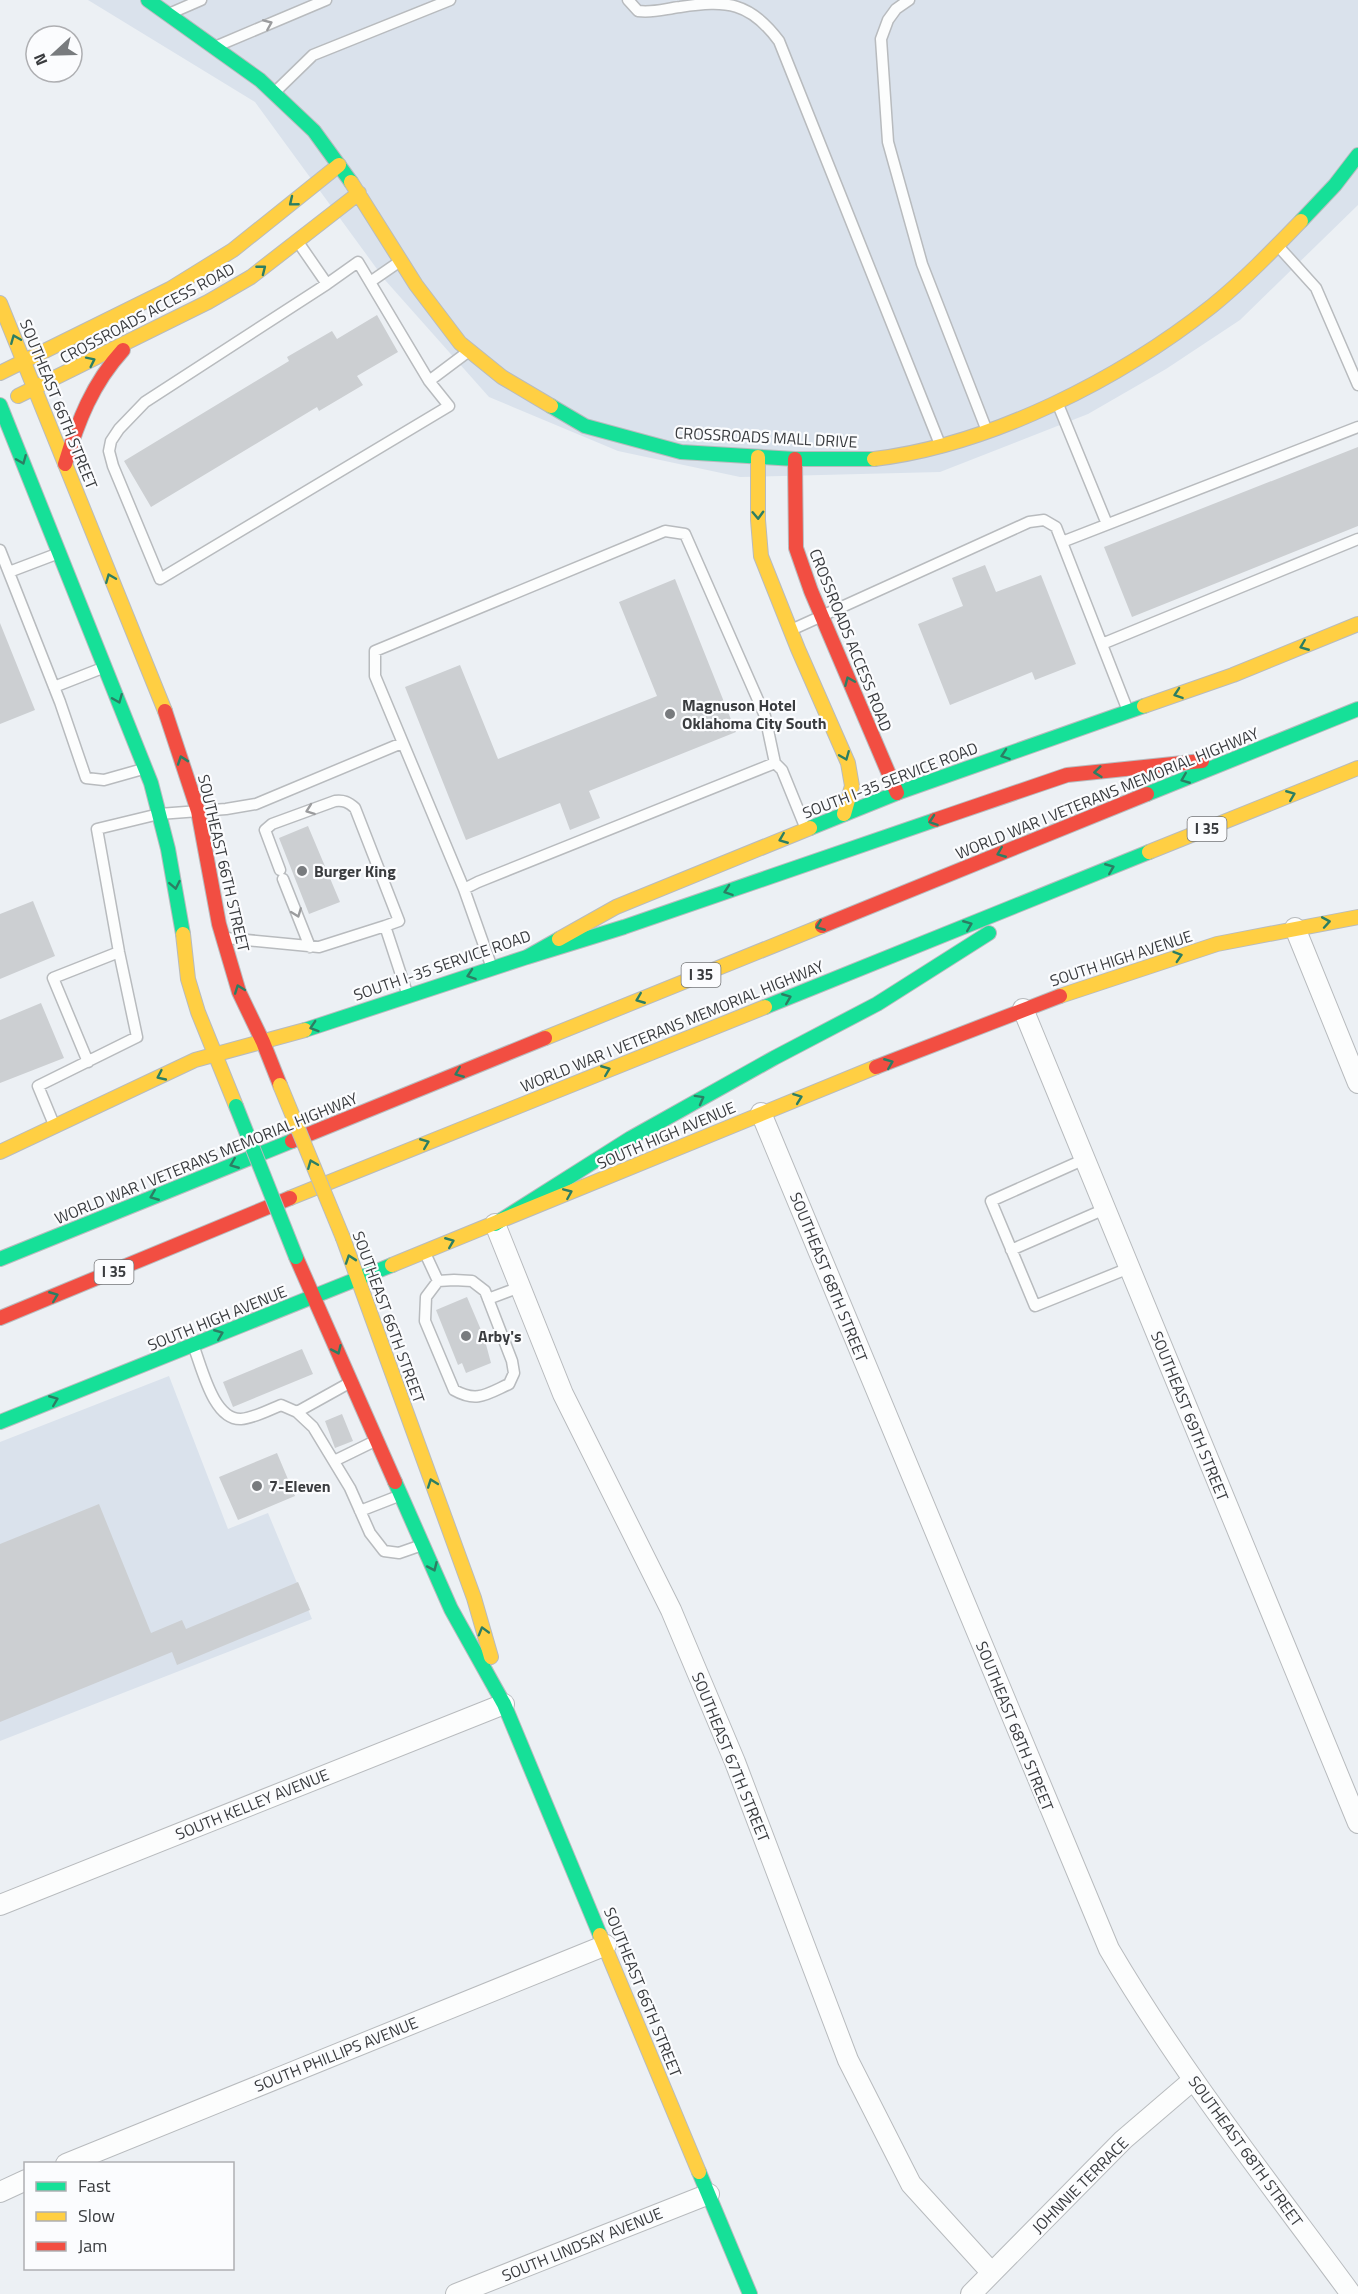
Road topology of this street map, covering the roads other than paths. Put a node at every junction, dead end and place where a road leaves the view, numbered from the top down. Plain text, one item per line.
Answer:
1 (148, 0) edge
2 (201, 0) edge
3 (326, 0) edge
4 (450, 0) edge
5 (628, 0) edge
6 (909, 0) edge
7 (168, 14) junction
8 (214, 47) junction
9 (274, 93) junction
10 (1358, 156) edge
11 (339, 165) junction
12 (359, 193) junction
13 (297, 241) junction
14 (1277, 246) junction
15 (401, 261) junction
16 (370, 282) junction
17 (327, 284) junction
18 (0, 303) edge
19 (134, 340) junction
20 (470, 351) junction
21 (24, 361) junction
22 (0, 373) edge
23 (429, 381) junction
24 (1358, 385) edge
25 (35, 389) junction
26 (1057, 402) junction
27 (0, 405) edge
28 (1358, 427) edge
29 (987, 431) junction
30 (941, 447) junction
31 (758, 457) junction
32 (795, 459) junction
33 (65, 464) junction
34 (1107, 524) junction
35 (1358, 539) edge
36 (1062, 542) junction
37 (0, 550) edge
38 (59, 553) junction
39 (9, 572) junction
40 (822, 616) junction
41 (1358, 624) edge
42 (790, 630) junction
43 (1102, 644) junction
44 (105, 667) junction
45 (54, 687) junction
46 (1358, 709) edge
47 (1128, 712) junction
48 (402, 743) junction
49 (1240, 757) junction
50 (775, 763) junction
51 (145, 768) junction
52 (1358, 768) edge
53 (897, 793) junction
54 (198, 811) junction
55 (159, 814) junction
56 (844, 814) junction
57 (806, 830) junction
58 (464, 889) junction
59 (1056, 890) junction
60 (1358, 916) edge
61 (385, 926) junction
62 (1295, 928) junction
63 (223, 937) junction
64 (310, 947) junction
65 (119, 952) junction
66 (527, 957) junction
67 (493, 968) junction
68 (408, 996) junction
69 (1023, 1009) junction
70 (263, 1042) junction
71 (215, 1055) junction
72 (88, 1062) junction
73 (1358, 1083) edge
74 (761, 1113) junction
75 (55, 1127) junction
76 (0, 1152) edge
77 (1085, 1160) junction
78 (1105, 1209) junction
79 (495, 1224) junction
80 (1011, 1250) junction
81 (425, 1252) junction
82 (0, 1259) edge
83 (1130, 1268) junction
84 (357, 1280) junction
85 (438, 1281) junction
86 (520, 1287) junction
87 (314, 1296) junction
88 (488, 1299) junction
89 (0, 1318) edge
90 (193, 1345) junction
91 (351, 1382) junction
92 (297, 1412) junction
93 (0, 1422) edge
94 (377, 1440) junction
95 (334, 1461) junction
96 (401, 1495) junction
97 (360, 1511) junction
98 (423, 1545) junction
99 (504, 1704) junction
100 (1358, 1823) edge
101 (0, 1905) edge
102 (606, 1945) junction
103 (1193, 2080) junction
104 (68, 2162) edge
105 (24, 2181) edge
106 (0, 2192) edge
107 (709, 2194) junction
108 (991, 2272) junction
109 (456, 2294) edge
110 (750, 2294) edge
111 (971, 2294) edge
112 (1351, 2294) edge

1 - 7 main road, CROSSROADS MALL DRIVE
2 - 7 lane
8 -> 3 lane
4 - 9 lane
5 - 30 lane
6 - 29 lane
7 - 8 main road, CROSSROADS MALL DRIVE
8 - 9 main road, CROSSROADS MALL DRIVE
9 - 11 main road, CROSSROADS MALL DRIVE
10 - 14 main road, CROSSROADS MALL DRIVE
11 - 12 main road, CROSSROADS MALL DRIVE
11 -> 21 main road, CROSSROADS ACCESS ROAD
12 - 13 main road, CROSSROADS ACCESS ROAD
12 - 15 main road, CROSSROADS MALL DRIVE
13 - 17 lane
19 -> 13 main road, CROSSROADS ACCESS ROAD
14 - 24 lane
14 - 26 main road, CROSSROADS MALL DRIVE
15 - 16 lane
15 - 20 main road, CROSSROADS MALL DRIVE
16 - 17 lane
16 - 23 lane
17 - 23 lane
21 -> 18 main road, SOUTHEAST 66TH STREET
25 -> 19 main road, CROSSROADS ACCESS ROAD
19 - 33 main road
20 - 23 lane
20 - 31 main road, CROSSROADS MALL DRIVE
21 - 22 main road, CROSSROADS ACCESS ROAD
21 - 25 main road, SOUTHEAST 66TH STREET
25 - 27 main road, CROSSROADS ACCESS ROAD
25 - 33 main road, SOUTHEAST 66TH STREET
26 - 29 main road, CROSSROADS MALL DRIVE
26 - 34 lane
27 -> 38 main road, SOUTHEAST 66TH STREET
28 - 34 lane
29 - 30 main road, CROSSROADS MALL DRIVE
30 - 32 main road, CROSSROADS MALL DRIVE
31 - 32 main road, CROSSROADS MALL DRIVE
31 -> 42 main road
32 - 40 main road, CROSSROADS ACCESS ROAD
54 -> 33 main road, SOUTHEAST 66TH STREET
34 - 36 lane
35 - 43 lane
36 - 40 lane
36 - 43 lane
37 - 39 lane
38 - 39 lane
38 - 44 main road, SOUTHEAST 66TH STREET
39 - 45 lane
40 - 42 lane
53 -> 40 main road, CROSSROADS ACCESS ROAD
41 -> 47 main road, SOUTH I-35 SERVICE ROAD
42 -> 56 main road
43 - 47 lane
44 - 45 lane
44 -> 51 main road, SOUTHEAST 66TH STREET
45 - 51 lane
46 - 49 main road, WORLD WAR I VETERANS MEMORIAL HIGHWAY / I 35
47 -> 53 main road, SOUTH I-35 SERVICE ROAD
48 - 50 lane
48 - 54 lane
48 - 58 lane
49 -> 66 main road
49 -> 82 main road, WORLD WAR I VETERANS MEMORIAL HIGHWAY / I 35
50 - 57 lane
50 - 58 lane
51 - 55 main road, SOUTHEAST 66TH STREET
59 -> 52 main road, WORLD WAR I VETERANS MEMORIAL HIGHWAY / I 35
53 - 56 main road, SOUTH I-35 SERVICE ROAD
54 - 55 lane
54 - 63 main road, SOUTHEAST 66TH STREET
55 - 65 lane
55 -> 71 main road, SOUTHEAST 66TH STREET
56 - 57 main road, SOUTH I-35 SERVICE ROAD
57 -> 66 main road, SOUTH I-35 SERVICE ROAD
58 - 67 lane
79 -> 59 main road
89 -> 59 main road, WORLD WAR I VETERANS MEMORIAL HIGHWAY / I 35
62 -> 60 main road, SOUTH HIGH AVENUE
61 - 64 lane
61 -> 64 lane
61 - 68 lane
69 -> 62 main road, SOUTH HIGH AVENUE
62 - 73 street
63 - 64 lane
70 -> 63 main road, SOUTHEAST 66TH STREET
65 - 72 lane
65 - 72 lane
66 - 67 main road, SOUTH I-35 SERVICE ROAD
67 -> 68 main road, SOUTH I-35 SERVICE ROAD
68 -> 70 main road, SOUTH I-35 SERVICE ROAD
74 -> 69 main road, SOUTH HIGH AVENUE
69 - 77 street, SOUTHEAST 69TH STREET
70 - 71 main road, SOUTH I-35 SERVICE ROAD
84 -> 70 main road, SOUTHEAST 66TH STREET, bridge
71 -> 75 main road, SOUTH I-35 SERVICE ROAD
71 - 87 main road, SOUTHEAST 66TH STREET, bridge
72 - 75 lane
79 -> 74 main road, SOUTH HIGH AVENUE
74 - 103 street, SOUTHEAST 68TH STREET
75 - 76 main road, SOUTH I-35 SERVICE ROAD
77 - 78 street, SOUTHEAST 69TH STREET
77 - 80 lane
78 - 80 lane
78 - 83 street, SOUTHEAST 69TH STREET
81 -> 79 main road, SOUTH HIGH AVENUE
79 - 86 street, SOUTHEAST 67TH STREET
80 - 83 lane
81 - 84 main road, SOUTH HIGH AVENUE
81 - 85 lane
83 - 100 street, SOUTHEAST 69TH STREET
84 - 87 main road, SOUTH HIGH AVENUE
99 -> 84 main road, SOUTHEAST 66TH STREET
85 - 88 lane
85 - 88 lane
86 - 88 lane
86 - 108 street, SOUTHEAST 67TH STREET
90 -> 87 main road, SOUTH HIGH AVENUE
87 -> 91 main road, SOUTHEAST 66TH STREET
90 - 92 lane
93 -> 90 main road, SOUTH HIGH AVENUE
91 - 92 lane
91 - 94 main road, SOUTHEAST 66TH STREET
92 - 95 lane
94 - 95 lane
94 - 96 main road, SOUTHEAST 66TH STREET
95 - 97 lane
96 - 97 lane
96 - 98 main road, SOUTHEAST 66TH STREET
97 - 98 lane
98 -> 99 main road, SOUTHEAST 66TH STREET
99 - 101 street, SOUTH KELLEY AVENUE
99 - 102 main road, SOUTHEAST 66TH STREET
102 - 104 street, SOUTH PHILLIPS AVENUE
102 - 107 main road, SOUTHEAST 66TH STREET
103 - 108 street, JOHNNIE TERRACE
103 - 112 street, SOUTHEAST 68TH STREET
105 - 106 street
107 - 109 street, SOUTH LINDSAY AVENUE
107 - 110 main road, SOUTHEAST 66TH STREET
108 - 111 street, JOHNNIE TERRACE

